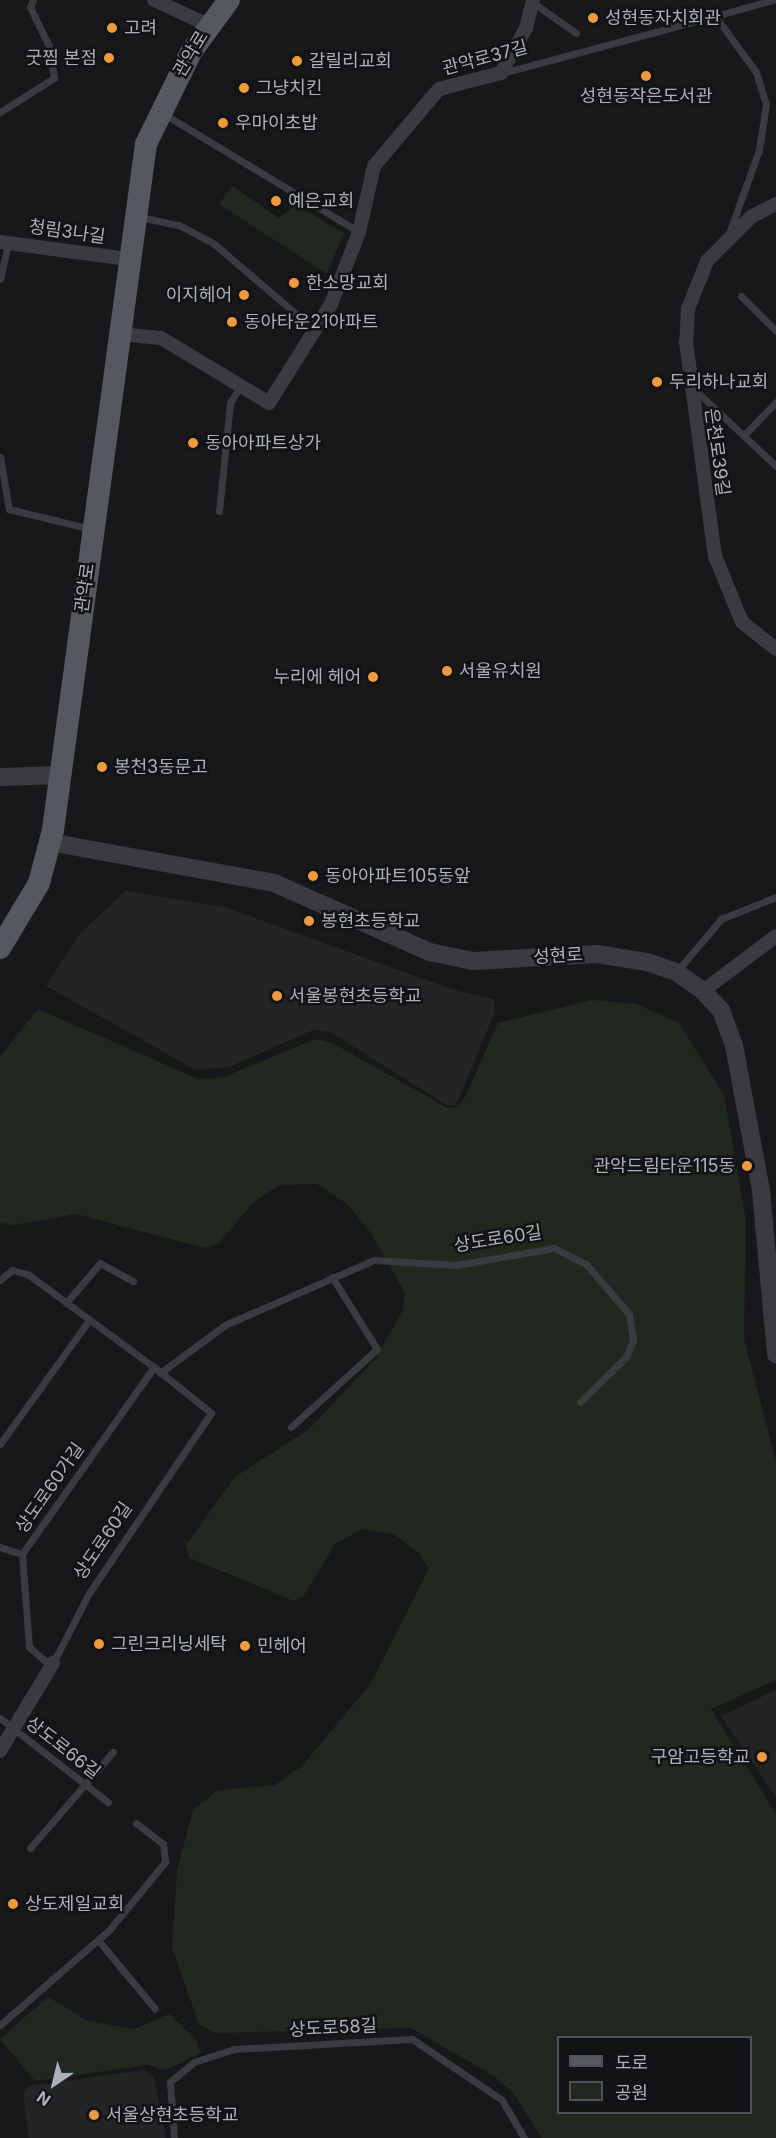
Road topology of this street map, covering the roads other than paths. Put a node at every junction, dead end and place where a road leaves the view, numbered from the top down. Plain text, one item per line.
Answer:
1 (33, 0) edge
2 (154, 0) edge
3 (229, 0) edge
4 (773, 0) edge
5 (533, 1) edge
6 (715, 16) junction
7 (208, 25) junction
8 (576, 33) dead end
9 (501, 73) junction
10 (158, 111) junction
11 (0, 112) edge
12 (776, 204) edge
13 (132, 215) junction
14 (359, 232) junction
15 (728, 236) junction
16 (4, 242) edge
17 (128, 259) junction
18 (0, 279) edge
19 (741, 296) dead end
20 (316, 331) junction
21 (776, 331) edge
22 (119, 334) junction
23 (242, 384) junction
24 (689, 384) junction
25 (776, 402) edge
26 (744, 435) junction
27 (0, 457) edge
28 (776, 466) edge
29 (219, 511) dead end
30 (93, 529) junction
31 (776, 650) edge
32 (62, 775) junction
33 (0, 777) edge
34 (49, 842) junction
35 (776, 897) edge
36 (776, 936) edge
37 (0, 948) edge
38 (676, 972) junction
39 (703, 991) junction
40 (332, 1276) junction
41 (0, 1280) edge
42 (133, 1281) dead end
43 (66, 1303) junction
44 (89, 1320) junction
45 (776, 1354) edge
46 (154, 1367) junction
47 (160, 1373) junction
48 (580, 1402) dead end
49 (291, 1427) dead end
50 (0, 1444) edge
51 (0, 1547) edge
52 (21, 1554) junction
53 (53, 1663) junction
54 (0, 1718) edge
55 (15, 1728) junction
56 (0, 1751) edge
57 (113, 1752) dead end
58 (84, 1783) junction
59 (108, 1802) dead end
60 (136, 1823) dead end
61 (30, 1848) dead end
62 (98, 1940) junction
63 (155, 2009) dead end
64 (0, 2025) edge
65 (174, 2138) edge
66 (524, 2138) edge

1 - 11 lane
2 - 7 street
3 - 7 main road, 관악로
4 - 6 lane, 관악로37길
5 - 8 lane
5 - 9 street
6 - 9 lane, 관악로37길
6 - 15 lane
7 - 10 main road, 관악로
9 - 14 street, 관악로37길
10 - 13 main road, 관악로
10 - 14 lane
12 - 15 street, 은천로39길
13 - 17 main road, 관악로
13 - 20 lane
14 - 20 street, 관악로37길
15 - 24 street, 은천로39길
16 - 17 street, 청림3나길
16 - 18 lane
17 - 22 main road, 관악로
19 - 21 lane
20 - 23 street, 관악로37길
22 - 23 street, 관악로37길
22 - 30 main road, 관악로
23 - 29 lane
24 - 26 lane
24 - 31 street, 은천로39길
25 - 26 lane
26 - 28 lane
27 - 30 lane
30 - 32 main road, 관악로
32 - 33 street
32 - 34 main road, 관악로
34 - 37 main road, 관악로
34 - 38 street, 성현로
35 - 38 lane
36 - 39 street
38 - 39 street, 성현로
39 - 45 street, 성현로
40 - 47 lane, 상도로60길
40 - 48 lane, 상도로60길
40 - 49 lane
41 - 43 lane, 상도로60길
42 - 43 lane
43 - 44 lane, 상도로60길
44 - 46 lane, 상도로60길
44 - 50 lane
46 - 47 lane, 상도로60길
46 - 52 lane, 상도로60가길
47 - 53 lane, 상도로60길
51 - 52 lane
52 - 53 lane, 상도로60가길
53 - 55 street, 상도로60길
54 - 55 lane, 상도로66길
55 - 56 street, 상도로60길
55 - 58 lane, 상도로66길
57 - 58 lane
58 - 59 lane, 상도로66길
58 - 61 lane
60 - 62 lane
62 - 63 lane
62 - 64 lane
65 - 66 lane, 상도로58길

